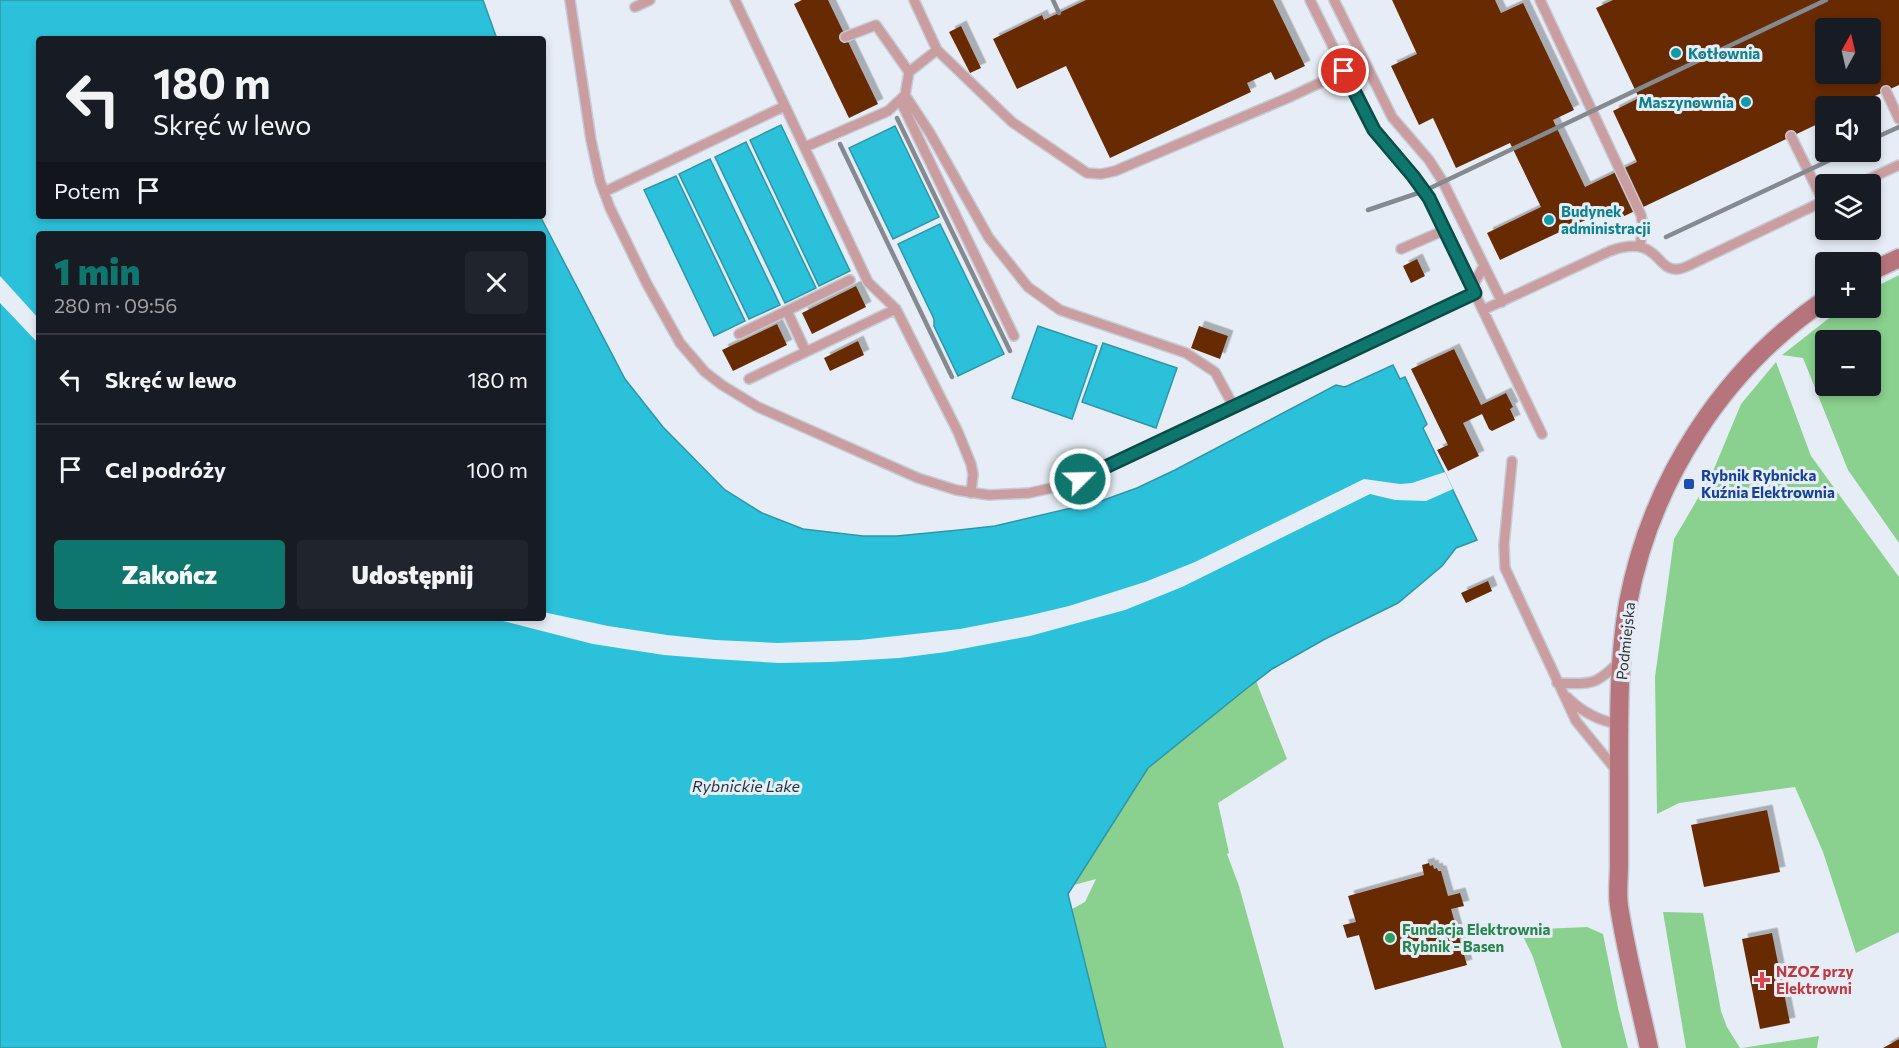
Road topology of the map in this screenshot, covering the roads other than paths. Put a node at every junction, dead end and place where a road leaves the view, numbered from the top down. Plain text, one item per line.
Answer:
1 (570, 0) edge
2 (650, 0) edge
3 (735, 0) edge
4 (914, 0) edge
5 (1310, 0) edge
6 (1335, 0) edge
7 (1540, 0) edge
8 (635, 7) dead end
9 (845, 37) dead end
10 (937, 50) junction
11 (1344, 71) junction
12 (909, 72) junction
13 (1886, 91) dead end
14 (902, 98) junction
15 (784, 106) junction
16 (1899, 119) edge
17 (1791, 136) dead end
18 (805, 147) junction
19 (1899, 165) edge
20 (1880, 174) edge
21 (1815, 183) edge
22 (604, 192) junction
23 (1815, 205) edge
24 (1445, 230) junction
25 (1640, 246) junction
26 (1401, 249) dead end
27 (1899, 258) edge
28 (1484, 265) junction
29 (1881, 267) edge
30 (850, 280) dead end
31 (1474, 291) junction
32 (1502, 302) junction
33 (1815, 307) edge
34 (896, 309) junction
35 (1483, 310) junction
36 (787, 311) junction
37 (739, 334) dead end
38 (1014, 336) dead end
39 (806, 352) junction
40 (749, 380) dead end
41 (1234, 407) junction
42 (1542, 434) dead end
43 (1512, 461) dead end
44 (972, 493) junction
45 (1622, 660) junction
46 (1559, 687) junction
47 (1619, 724) junction
48 (1619, 772) junction
49 (1648, 1048) edge

1 - 22 lane
2 - 8 lane
3 - 15 lane
4 - 10 lane
5 - 11 lane
6 - 28 lane
7 - 25 lane
9 - 12 lane
10 - 11 lane
10 - 12 lane
11 - 24 lane
12 - 14 lane
13 - 16 lane
14 - 18 lane
14 - 38 lane
14 - 41 lane
15 - 18 lane
15 - 22 lane
17 - 21 lane
18 - 34 lane
19 - 20 lane
22 - 44 lane
23 - 25 lane
24 - 26 lane
24 - 31 lane
25 - 32 lane
27 - 29 street
28 - 31 lane
28 - 32 lane
30 - 36 lane
31 - 35 lane
31 - 41 lane
32 - 35 lane
33 - 45 street, Podmiejska
34 - 39 lane
34 - 44 lane
35 - 42 lane
36 - 37 lane
36 - 39 lane
39 - 40 lane
41 - 44 lane
43 - 46 lane
45 - 46 lane
45 - 47 street, Podmiejska
46 - 47 lane
46 - 48 lane
47 - 48 street, Podmiejska
48 - 49 street, Podmiejska

